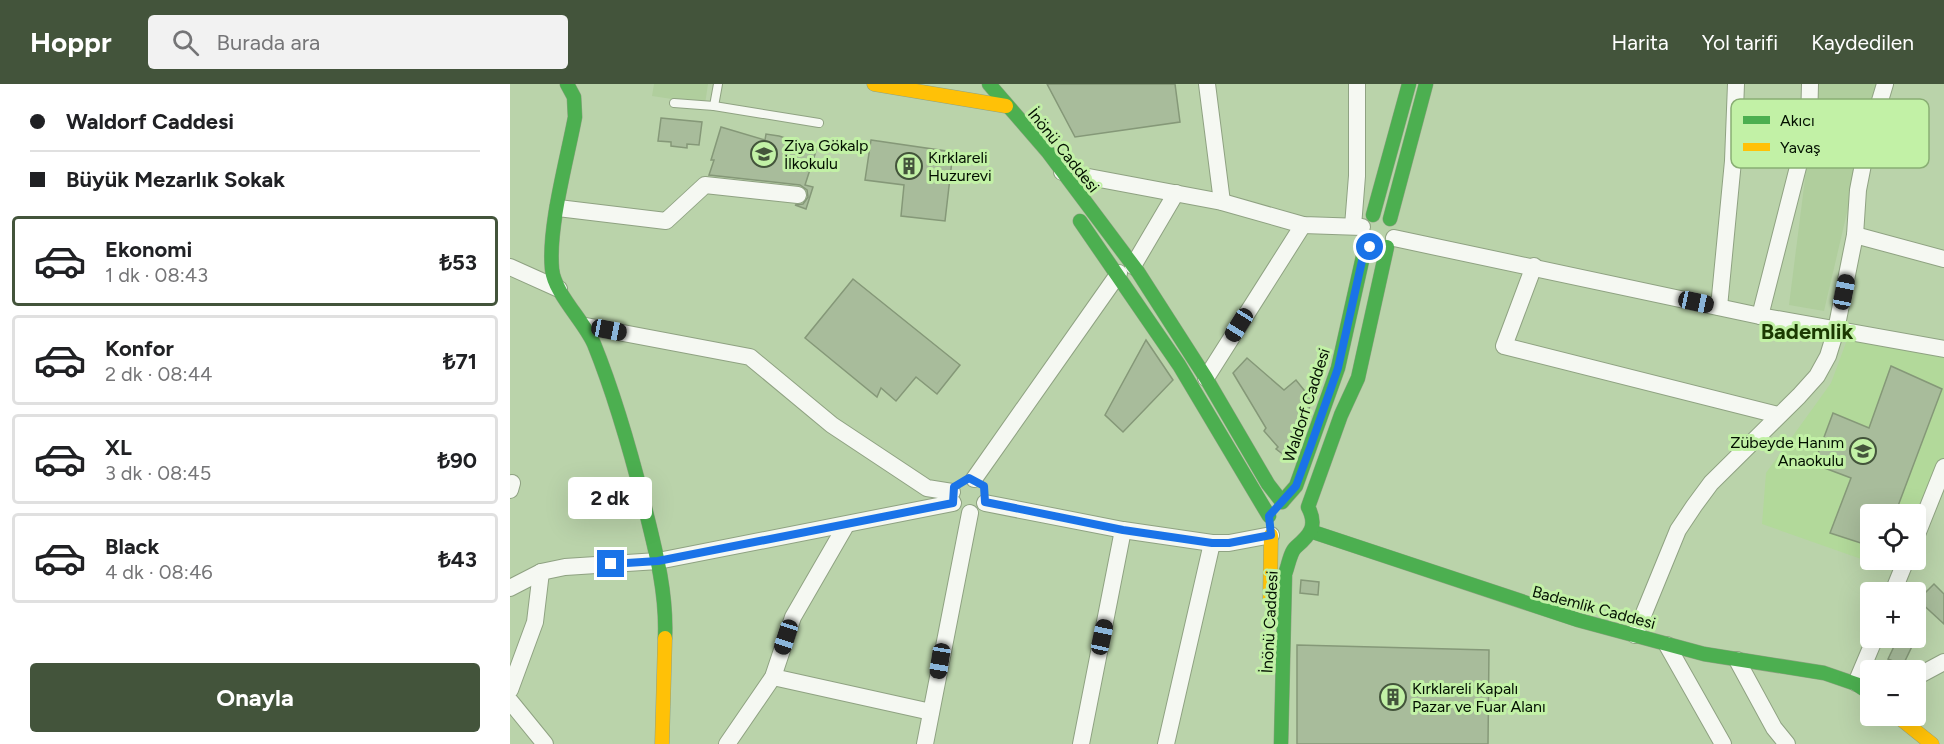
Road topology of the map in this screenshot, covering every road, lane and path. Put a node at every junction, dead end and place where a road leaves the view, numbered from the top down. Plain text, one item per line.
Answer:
1 (567, 84) edge
2 (718, 84) edge
3 (874, 84) edge
4 (989, 84) edge
5 (1207, 84) edge
6 (1357, 84) edge
7 (1409, 84) edge
8 (1426, 84) edge
9 (1736, 84) edge
10 (1810, 84) edge
11 (1885, 84) edge
12 (1735, 99) edge
13 (1810, 99) edge
14 (1880, 99) edge
15 (674, 103) dead end
16 (714, 106) junction
17 (1006, 106) junction
18 (819, 123) dead end
19 (1038, 164) dead end
20 (1732, 168) edge
21 (1798, 168) edge
22 (1862, 168) edge
23 (1062, 172) junction
24 (1176, 193) junction
25 (798, 195) dead end
26 (1222, 202) junction
27 (558, 208) junction
28 (1071, 209) dead end
29 (1390, 219) junction
30 (1303, 225) junction
31 (1363, 228) junction
32 (1855, 235) junction
33 (1390, 243) junction
34 (1944, 259) edge
35 (1534, 266) junction
36 (510, 267) edge
37 (1126, 270) junction
38 (559, 289) junction
39 (1719, 307) junction
40 (1760, 316) junction
41 (586, 326) junction
42 (1836, 330) junction
43 (1944, 348) edge
44 (1206, 378) junction
45 (1778, 415) junction
46 (1944, 467) edge
47 (974, 479) junction
48 (953, 497) junction
49 (985, 502) junction
50 (1282, 502) junction
51 (1310, 510) junction
52 (1926, 512) edge
53 (970, 513) junction
54 (1269, 516) junction
55 (845, 526) junction
56 (1123, 530) junction
57 (1312, 532) junction
58 (1271, 535) junction
59 (1212, 543) junction
60 (1294, 548) junction
61 (658, 561) junction
62 (541, 572) junction
63 (510, 588) edge
64 (1269, 617) dead end
65 (1635, 635) junction
66 (1667, 645) junction
67 (1871, 648) edge
68 (1737, 660) junction
69 (1944, 662) edge
70 (1926, 672) edge
71 (773, 677) junction
72 (1856, 683) junction
73 (1860, 686) edge
74 (510, 690) edge
75 (510, 701) edge
76 (931, 712) junction
77 (1910, 726) edge
78 (545, 744) edge
79 (662, 744) edge
80 (727, 744) edge
81 (925, 744) edge
82 (1081, 744) edge
83 (1166, 744) edge
84 (1281, 744) edge
85 (1723, 744) edge
86 (1787, 744) edge
87 (1932, 744) edge

1 - 27 main road
2 - 16 lane
3 - 17 main road
4 - 17 main road
5 - 26 street
6 - 31 street
7 - 31 main road, Waldorf Caddesi
8 - 29 main road
9 - 12 street
10 - 13 street
11 - 14 street
15 - 16 lane
16 - 18 lane
17 - 19 main road, İnönü Caddesi
17 - 23 main road, İnönü Caddesi
20 - 39 street
21 - 40 street
22 - 32 street
23 - 24 street
23 - 37 main road, İnönü Caddesi
24 - 26 street
24 - 37 street
25 - 27 street
26 - 30 street
27 - 38 main road
28 - 37 main road, İnönü Caddesi
29 - 31 main road
29 - 33 main road
30 - 31 street
30 - 44 street
31 - 33 main road
31 - 50 main road, Waldorf Caddesi
32 - 34 street
32 - 42 street
33 - 35 street
33 - 51 main road
35 - 39 street
35 - 45 street
36 - 38 street
37 - 44 main road, İnönü Caddesi
37 - 47 street
37 - 54 main road, İnönü Caddesi
38 - 41 main road
39 - 40 street
40 - 42 street
41 - 48 street
41 - 61 main road
42 - 43 street
42 - 45 street
44 - 50 main road, İnönü Caddesi
45 - 65 street
46 - 52 street
47 - 48 street
47 - 49 street
48 - 53 street
48 - 55 street
49 - 53 street
49 - 56 street
50 - 51 main road
50 - 54 main road
51 - 57 main road
53 - 76 street
54 - 58 main road
55 - 61 street
55 - 71 street
56 - 59 street
56 - 82 street
57 - 60 main road
57 - 65 main road, Bademlik Caddesi
58 - 59 street
58 - 60 main road
58 - 64 main road, İnönü Caddesi
59 - 83 street
60 - 84 main road, İnönü Caddesi
61 - 62 street
61 - 79 main road
62 - 63 street
62 - 74 street
65 - 66 main road, Bademlik Caddesi
66 - 68 main road, Bademlik Caddesi
66 - 85 street
67 - 72 street
68 - 72 main road, Bademlik Caddesi
68 - 86 street
69 - 70 street
71 - 76 street
71 - 80 street
72 - 73 main road, Bademlik Caddesi
75 - 78 street
76 - 81 street
77 - 87 main road

